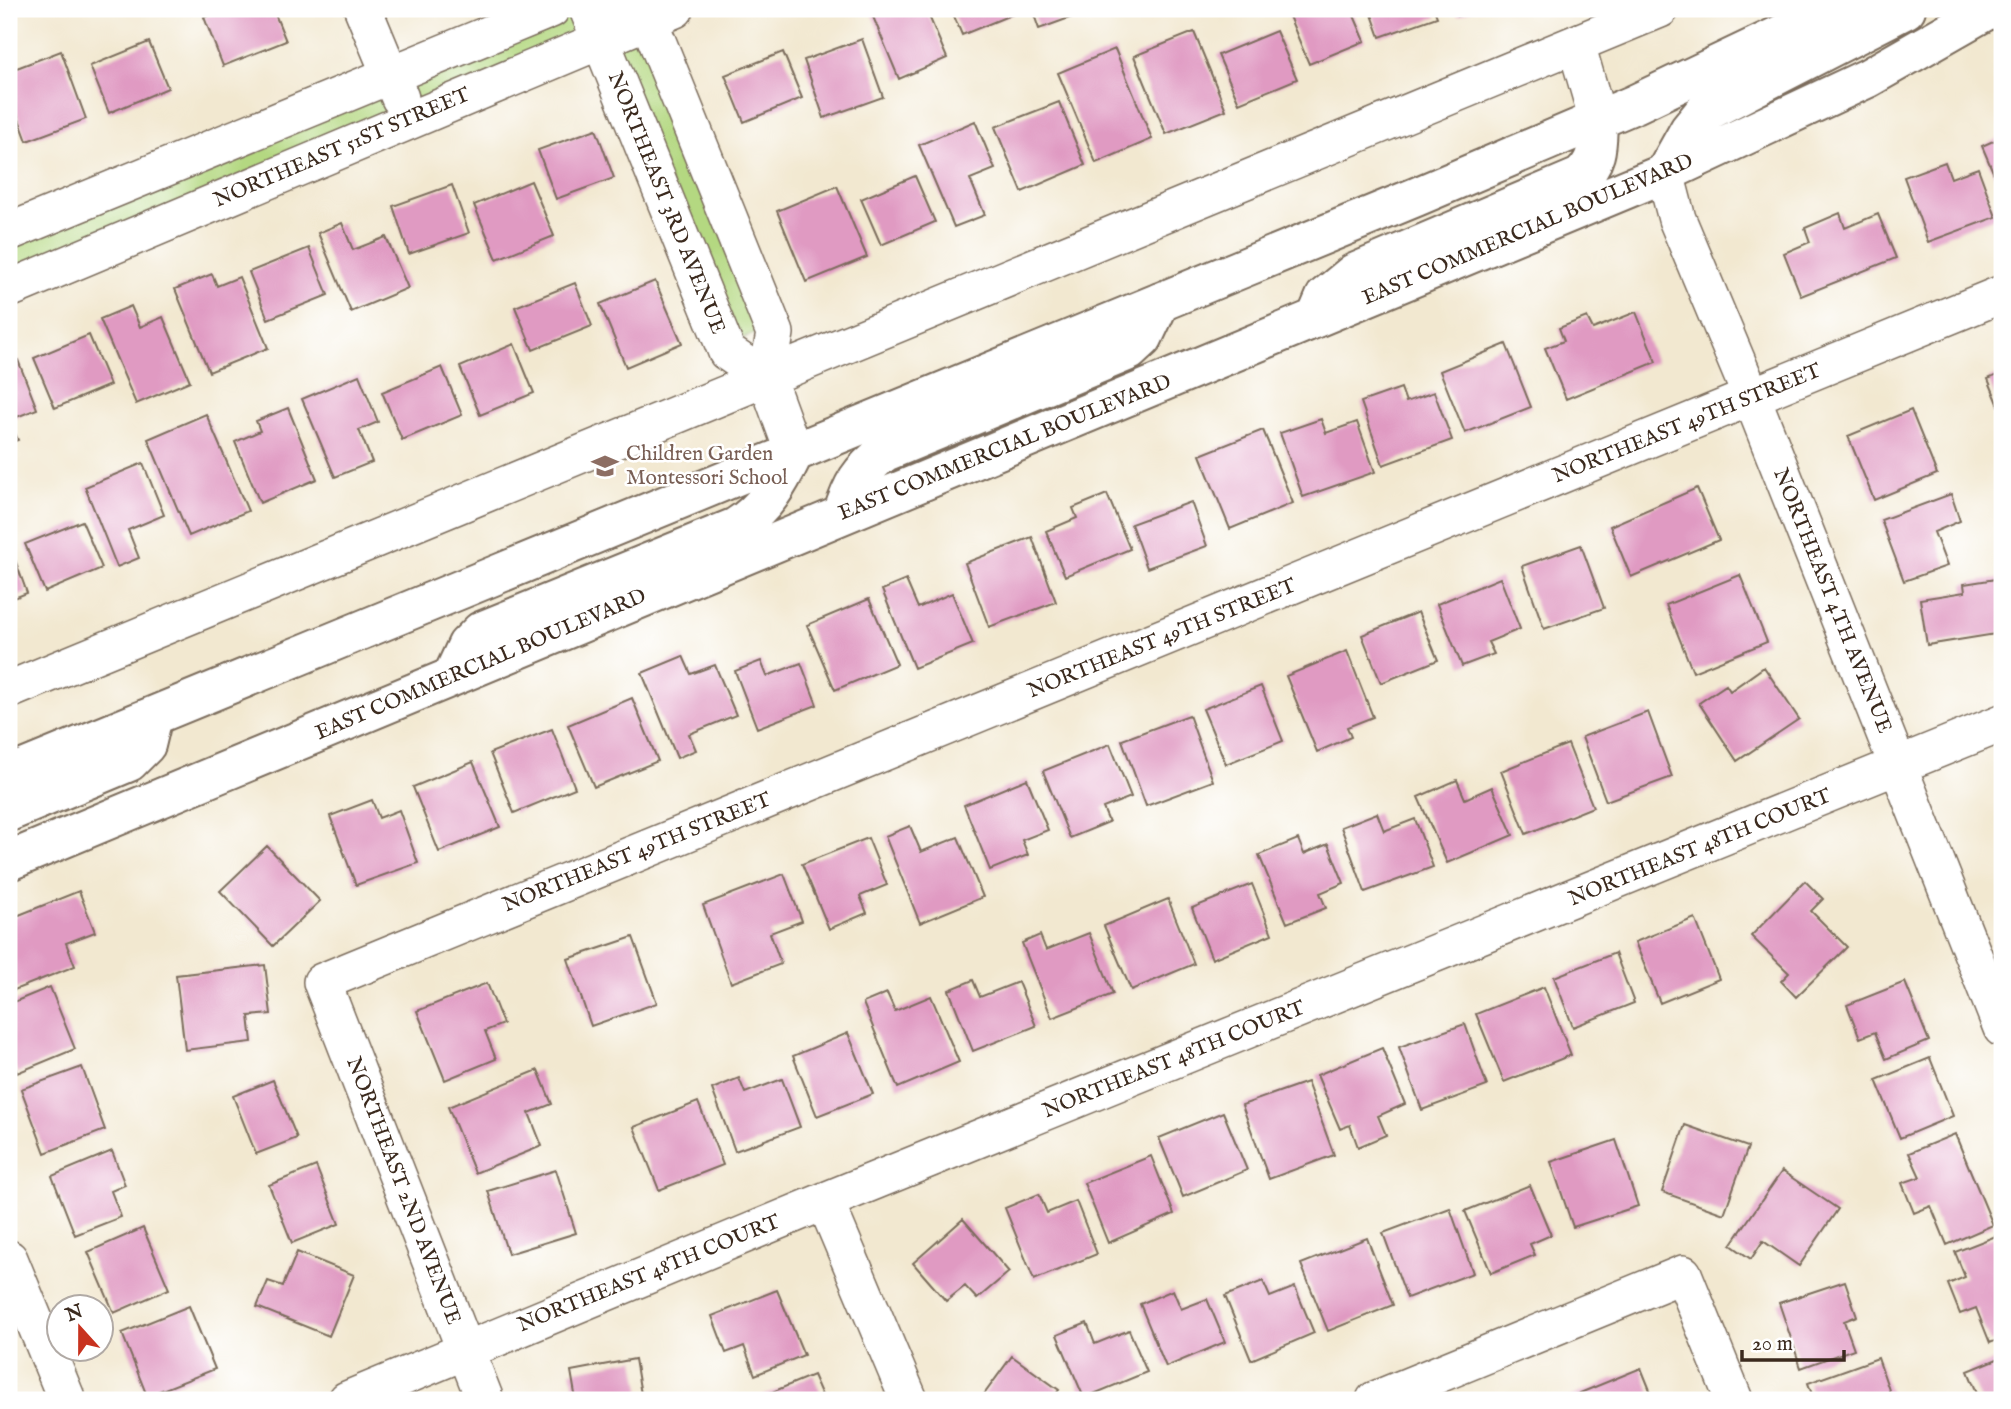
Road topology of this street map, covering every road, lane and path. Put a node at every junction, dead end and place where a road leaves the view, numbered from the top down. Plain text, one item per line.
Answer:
1 (363, 9) edge
2 (551, 9) edge
3 (1658, 9) edge
4 (1835, 9) edge
5 (1906, 9) edge
6 (1989, 9) edge
7 (656, 12) edge
8 (594, 24) edge
9 (1576, 44) junction
10 (391, 75) junction
11 (409, 119) junction
12 (1598, 120) junction
13 (1665, 173) junction
14 (9, 232) edge
15 (9, 289) edge
16 (2002, 294) edge
17 (1160, 302) junction
18 (1315, 320) junction
19 (767, 380) junction
20 (1752, 398) junction
21 (794, 453) junction
22 (842, 515) junction
23 (452, 677) junction
24 (9, 691) edge
25 (153, 716) junction
26 (2002, 723) edge
27 (1898, 767) junction
28 (9, 775) edge
29 (9, 812) edge
30 (9, 861) edge
31 (322, 982) joint
32 (2002, 1028) edge
33 (825, 1201) junction
34 (9, 1259) edge
35 (464, 1350) junction
36 (67, 1400) edge
37 (347, 1400) edge
38 (485, 1400) edge
39 (909, 1400) edge
40 (1375, 1400) edge
41 (1734, 1400) edge

1 - 10 street
2 - 10 street
3 - 9 street
4 - 12 main road
5 - 13 main road
6 - 13 main road, EAST COMMERCIAL BOULEVARD
7 - 8 street, NORTHEAST 51ST STREET
7 - 19 street
8 - 11 street, NORTHEAST 51ST STREET
8 - 19 street, NORTHEAST 3RD AVENUE
9 - 12 street
9 - 19 street
10 - 11 street
10 - 14 street
11 - 15 street, NORTHEAST 51ST STREET
12 - 17 main road
12 - 18 main road
13 - 18 main road, EAST COMMERCIAL BOULEVARD
13 - 20 street, NORTHEAST 4TH AVENUE
16 - 20 street, NORTHEAST 49TH STREET
17 - 21 main road
17 - 22 main road
18 - 22 main road, EAST COMMERCIAL BOULEVARD
19 - 21 street
19 - 24 street
20 - 27 street, NORTHEAST 4TH AVENUE
20 - 31 street, NORTHEAST 49TH STREET
21 - 23 main road
21 - 25 main road
22 - 23 main road, EAST COMMERCIAL BOULEVARD
23 - 30 main road, EAST COMMERCIAL BOULEVARD
25 - 28 main road
25 - 29 main road
26 - 27 street, NORTHEAST 48TH COURT
27 - 32 street, NORTHEAST 4TH AVENUE
27 - 33 street, NORTHEAST 48TH COURT
31 - 35 street, NORTHEAST 2ND AVENUE
33 - 35 street, NORTHEAST 48TH COURT
33 - 39 street
34 - 36 street
35 - 37 street, NORTHEAST 48TH COURT
35 - 38 street, NORTHEAST 2ND AVENUE
40 - 41 street

